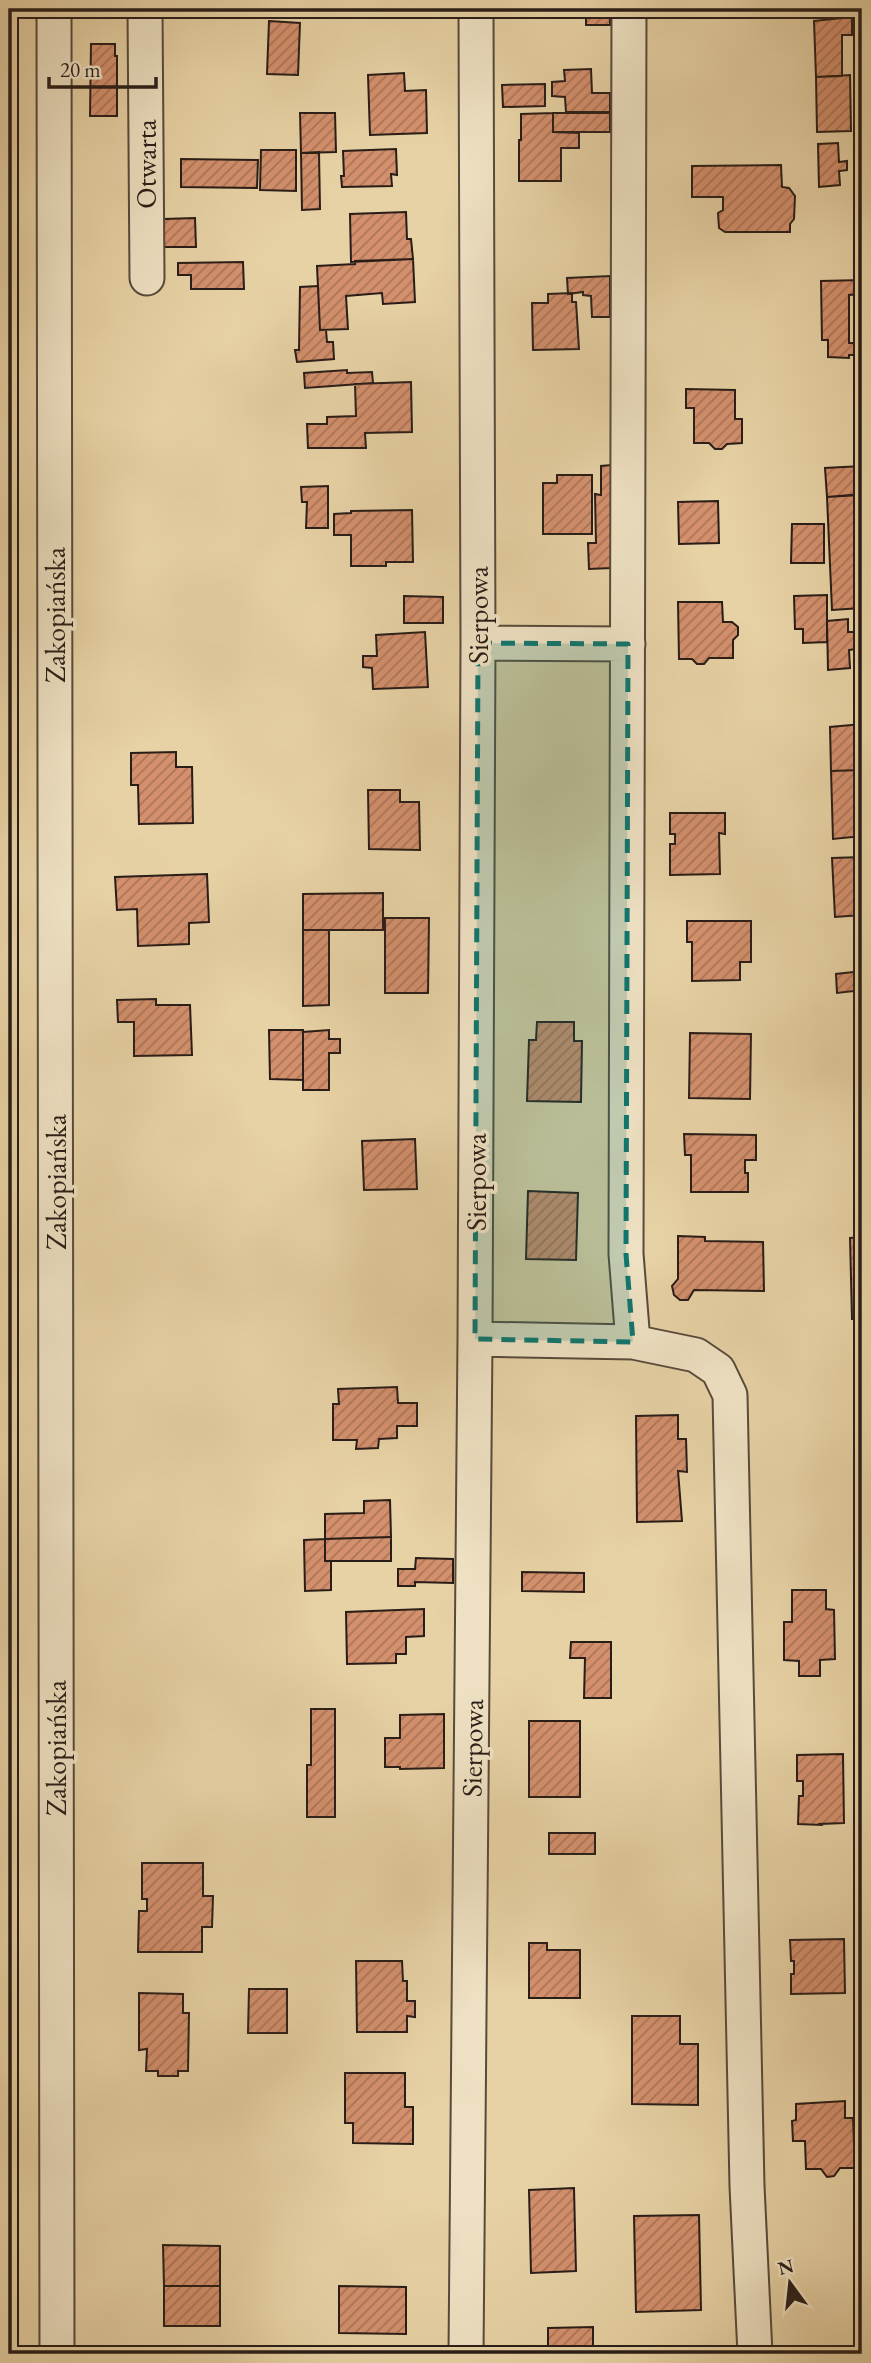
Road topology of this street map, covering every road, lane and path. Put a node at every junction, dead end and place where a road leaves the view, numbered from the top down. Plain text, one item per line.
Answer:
1 (54, 9) edge
2 (145, 9) edge
3 (476, 9) edge
4 (629, 9) edge
5 (147, 278) dead end
6 (478, 643) junction
7 (628, 645) junction
8 (475, 1339) junction
9 (633, 1342) junction
10 (57, 2354) edge
11 (466, 2354) edge
12 (755, 2354) edge

1 - 10 street, Zakopiańska
2 - 5 street, Otwarta
3 - 6 street, Sierpowa
4 - 7 street
6 - 7 street
6 - 8 street, Sierpowa
7 - 9 street
8 - 9 street
8 - 11 street, Sierpowa
9 - 12 street

